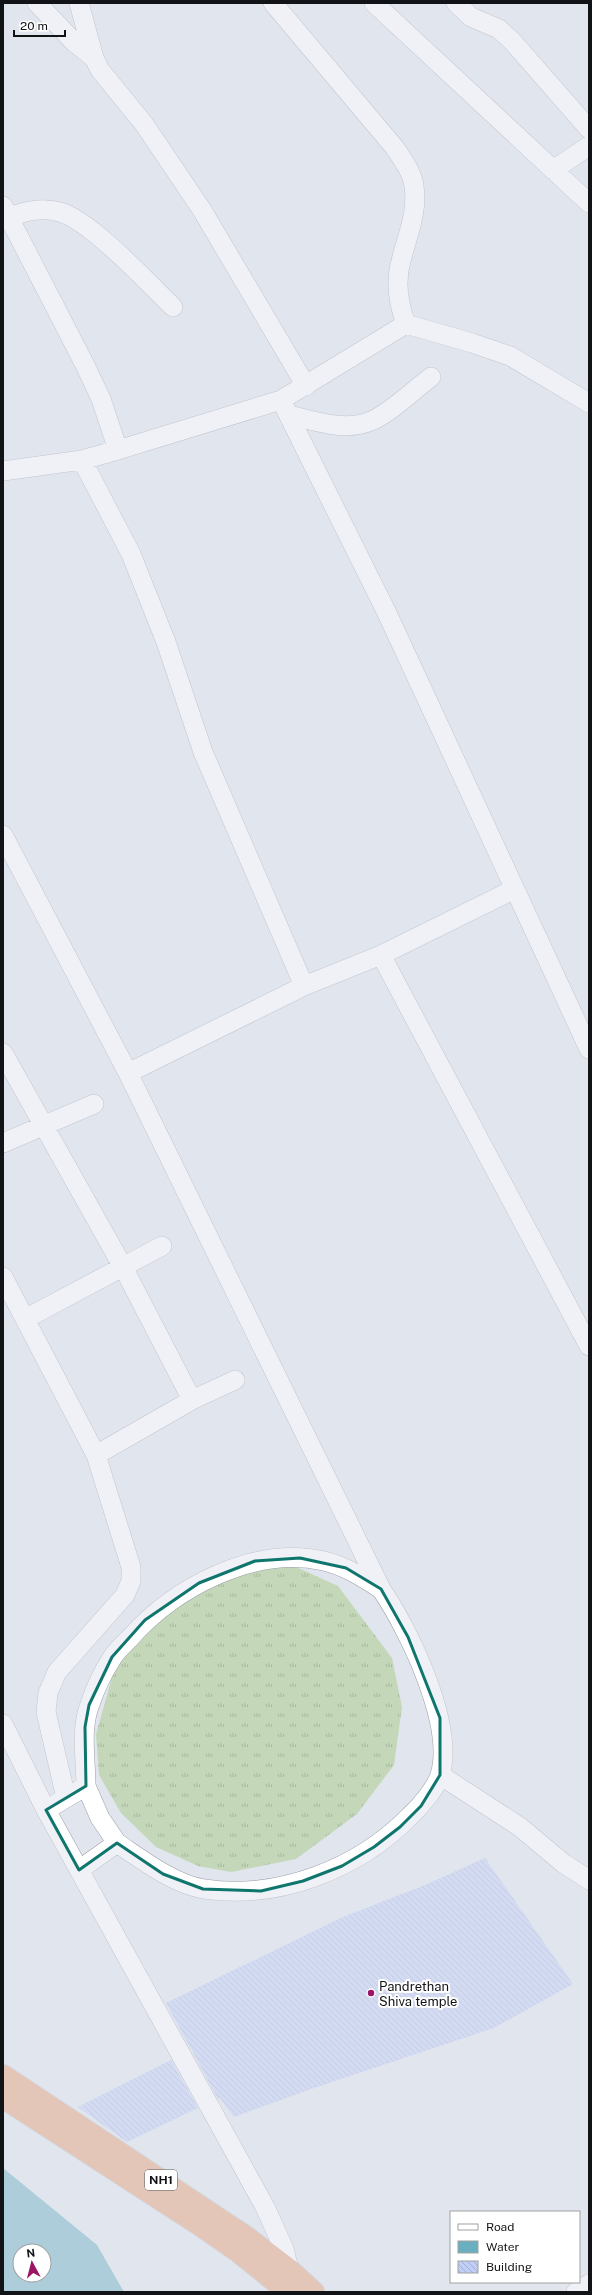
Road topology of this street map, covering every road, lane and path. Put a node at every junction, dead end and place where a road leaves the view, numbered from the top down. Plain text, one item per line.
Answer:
1 (37, 3) edge
2 (80, 3) edge
3 (273, 3) edge
4 (374, 3) edge
5 (456, 3) edge
6 (94, 58) junction
7 (589, 129) edge
8 (589, 146) edge
9 (553, 170) junction
10 (589, 203) edge
11 (6, 211) edge
12 (173, 307) dead end
13 (406, 324) junction
14 (431, 377) dead end
15 (306, 386) junction
16 (589, 403) edge
17 (285, 408) junction
18 (118, 450) junction
19 (82, 460) junction
20 (3, 471) edge
21 (3, 835) edge
22 (515, 889) junction
23 (381, 955) junction
24 (304, 986) junction
25 (589, 1049) edge
26 (3, 1053) edge
27 (128, 1073) junction
28 (94, 1104) dead end
29 (44, 1125) junction
30 (3, 1143) edge
31 (162, 1246) dead end
32 (123, 1267) junction
33 (3, 1277) edge
34 (25, 1319) junction
35 (589, 1346) edge
36 (236, 1380) dead end
37 (192, 1400) junction
38 (96, 1454) junction
39 (381, 1589) junction
40 (3, 1724) edge
41 (440, 1775) junction
42 (86, 1786) junction
43 (66, 1798) junction
44 (46, 1810) junction
45 (117, 1843) junction
46 (79, 1870) junction
47 (589, 1880) edge
48 (3, 2076) edge
49 (3, 2097) edge
50 (289, 2270) junction
51 (589, 2284) edge
52 (289, 2292) edge
53 (313, 2292) edge
54 (576, 2292) edge

1 - 6 street
2 - 6 street
3 - 13 street
4 - 9 street
5 - 7 street
6 - 15 street
8 - 9 street
9 - 10 street
11 - 12 street
11 - 18 street
13 - 15 street
13 - 16 street
14 - 17 street
15 - 17 street
17 - 18 street
17 - 22 street
18 - 19 street
19 - 20 street
19 - 24 street
21 - 27 street
22 - 23 street
22 - 25 street
23 - 24 street
23 - 35 street
24 - 27 street
26 - 29 street
27 - 39 street
28 - 29 street
29 - 30 street
29 - 32 street
31 - 32 street
32 - 34 street
32 - 37 street
33 - 34 street
34 - 38 street
36 - 37 street
37 - 38 street
38 - 43 street
39 - 41 street
39 - 42 street
40 - 44 street
41 - 45 street
41 - 47 street
42 - 43 street
42 - 45 street
43 - 44 street
44 - 46 street
45 - 46 street
46 - 50 street
48 - 50 highway, NH1
49 - 52 highway, NH1
50 - 53 highway, NH1
51 - 54 street

